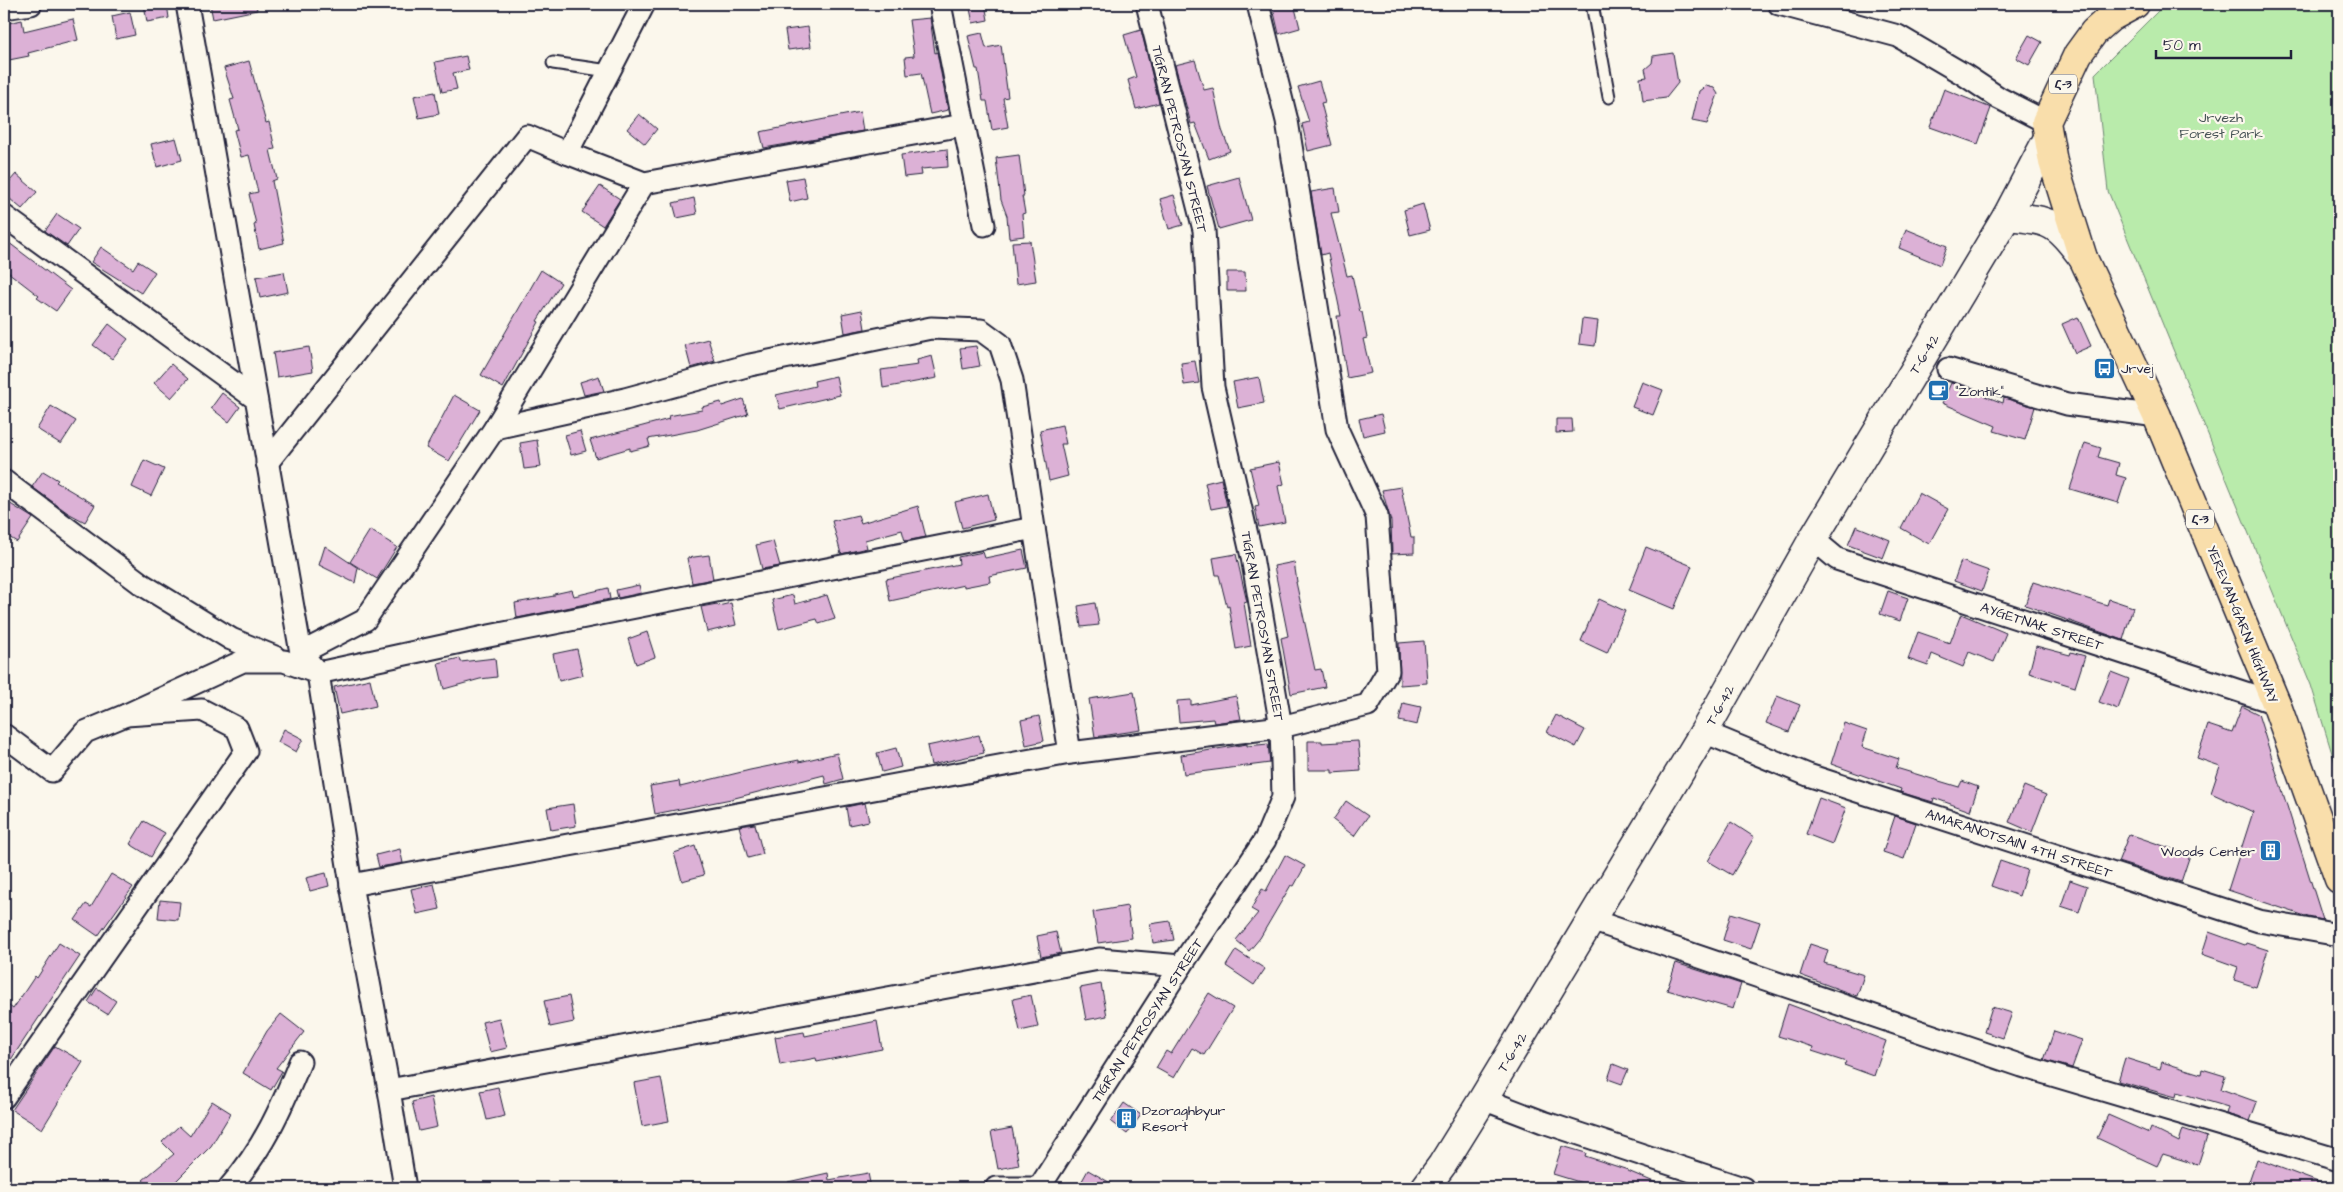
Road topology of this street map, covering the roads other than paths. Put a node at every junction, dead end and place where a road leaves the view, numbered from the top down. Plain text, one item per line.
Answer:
1 (31, 4) edge
2 (187, 4) edge
3 (644, 4) edge
4 (940, 4) edge
5 (1147, 4) edge
6 (1258, 4) edge
7 (1592, 4) edge
8 (1779, 4) edge
9 (2135, 4) edge
10 (4, 8) edge
11 (553, 63) dead end
12 (609, 71) junction
13 (1609, 97) dead end
14 (964, 125) junction
15 (2047, 130) junction
16 (567, 153) junction
17 (644, 183) junction
18 (4, 216) edge
19 (2007, 216) junction
20 (984, 225) dead end
21 (2083, 258) junction
22 (1948, 369) dead end
23 (256, 399) junction
24 (2157, 416) junction
25 (495, 428) junction
26 (267, 462) junction
27 (4, 480) edge
28 (1034, 528) junction
29 (1813, 539) junction
30 (293, 657) junction
31 (318, 673) junction
32 (2276, 703) junction
33 (126, 715) junction
34 (1282, 727) junction
35 (1704, 732) junction
36 (4, 735) edge
37 (1070, 753) junction
38 (2339, 879) edge
39 (351, 885) junction
40 (1591, 920) junction
41 (2339, 935) edge
42 (1181, 966) junction
43 (300, 1062) dead end
44 (390, 1090) junction
45 (4, 1097) edge
46 (1483, 1099) junction
47 (2339, 1160) edge
48 (230, 1188) edge
49 (405, 1188) edge
50 (996, 1188) edge
51 (1040, 1188) edge
52 (1425, 1188) edge
53 (1743, 1188) edge

1 - 10 street
2 - 23 street
3 - 12 street
4 - 14 street
5 - 34 street, TIGRAN PETROSYAN STREET
6 - 34 street
7 - 13 lane
8 - 15 street
9 - 15 main road, Հ-3
11 - 12 lane
12 - 16 street
14 - 17 street
14 - 20 street
15 - 19 main road, T-6-42
15 - 21 main road, YEREVAN-GARNI HIGHWAY / Հ-3
16 - 17 street
16 - 26 street
17 - 25 street
18 - 23 street
19 - 21 main road
19 - 29 main road, T-6-42
21 - 24 main road, YEREVAN-GARNI HIGHWAY / Հ-3
22 - 24 street
23 - 26 street
24 - 32 main road, YEREVAN-GARNI HIGHWAY / Հ-3
25 - 28 street
25 - 30 street
26 - 30 street
27 - 30 street
28 - 31 street
28 - 37 street
29 - 32 street, AYGETNAK STREET
29 - 35 main road, T-6-42
30 - 31 street
30 - 33 street
31 - 39 street
32 - 38 main road, YEREVAN-GARNI HIGHWAY / Հ-3
33 - 36 street
33 - 45 street
34 - 37 street
34 - 42 street, TIGRAN PETROSYAN STREET
35 - 40 main road, T-6-42
35 - 41 street, AMARANOTSAIN 4TH STREET
37 - 39 street
39 - 44 street
40 - 46 main road, T-6-42
40 - 47 street
42 - 44 street
42 - 51 street, TIGRAN PETROSYAN STREET
43 - 48 street
44 - 49 street
46 - 52 main road, T-6-42
46 - 53 street
50 - 51 street

